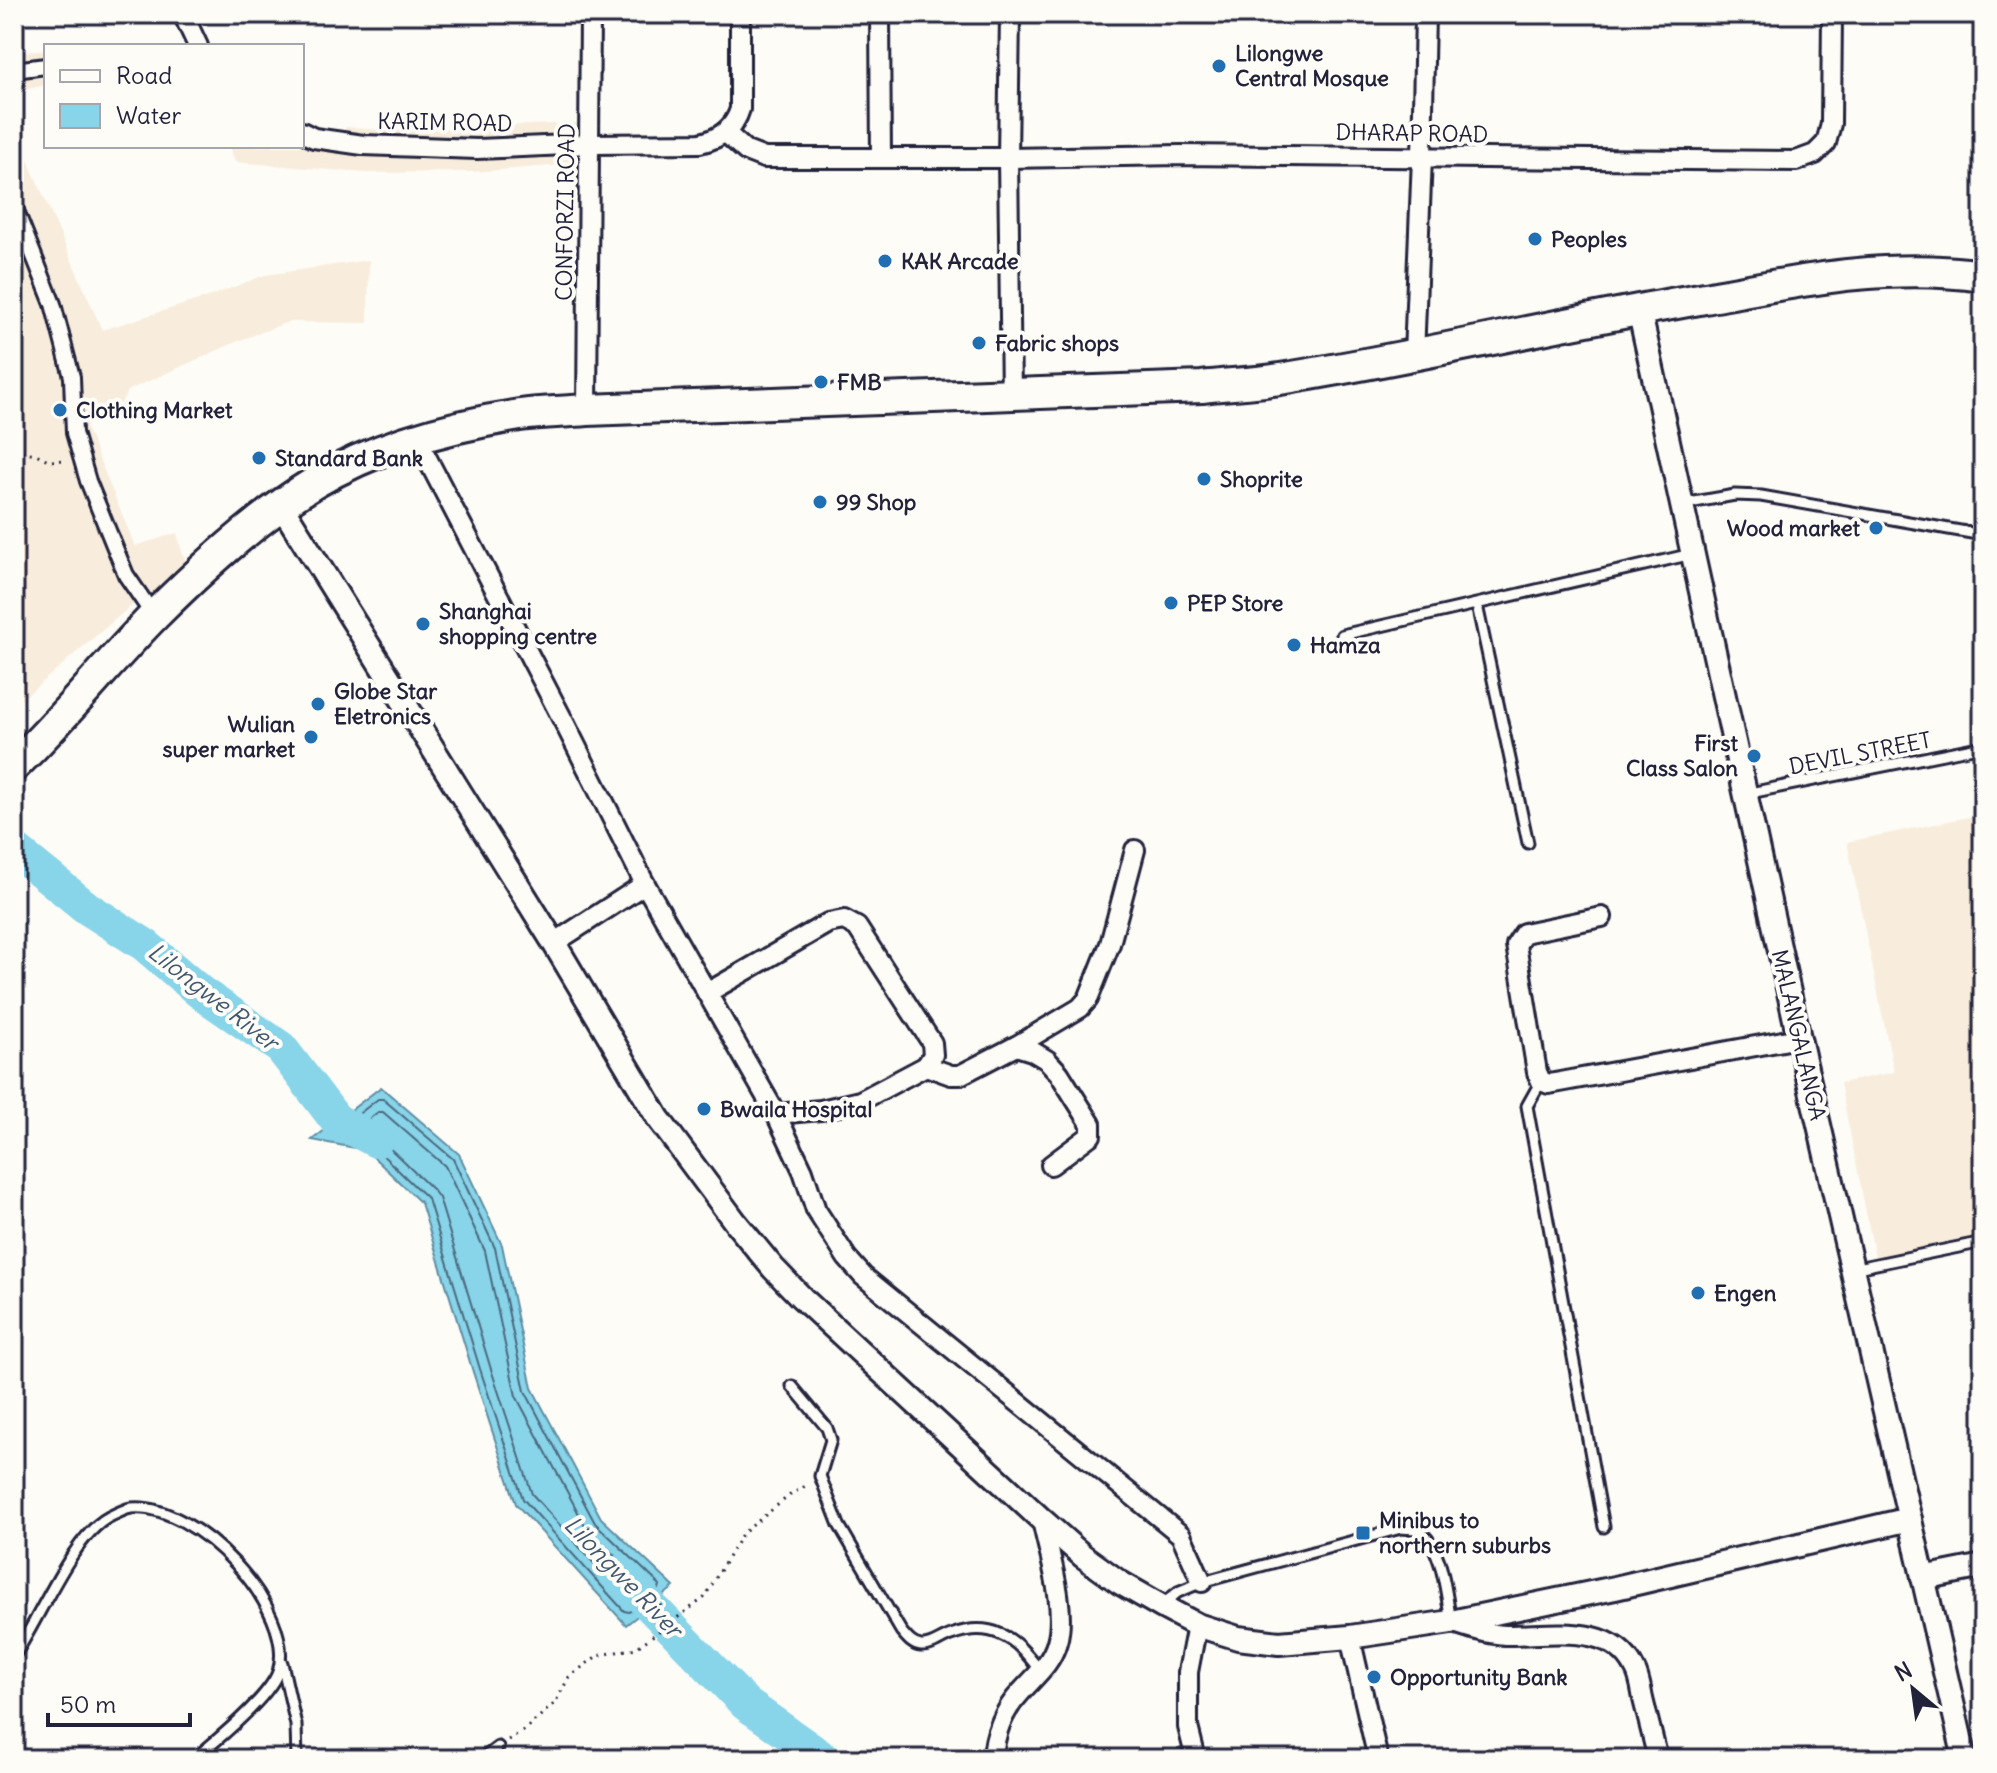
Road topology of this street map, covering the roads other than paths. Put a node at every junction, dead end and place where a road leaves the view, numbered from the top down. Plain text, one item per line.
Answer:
1 (183, 14) edge
2 (590, 14) edge
3 (740, 14) edge
4 (880, 14) edge
5 (1010, 14) edge
6 (1425, 14) edge
7 (1832, 14) edge
8 (197, 44) edge
9 (44, 66) edge
10 (14, 70) edge
11 (725, 132) junction
12 (304, 133) edge
13 (590, 144) junction
14 (1422, 157) junction
15 (881, 158) junction
16 (1008, 158) junction
17 (14, 206) edge
18 (1983, 276) edge
19 (1639, 309) junction
20 (1414, 355) junction
21 (1011, 395) junction
22 (587, 410) junction
23 (417, 439) junction
24 (1683, 504) junction
25 (281, 505) junction
26 (1983, 535) edge
27 (1692, 554) junction
28 (1477, 605) junction
29 (154, 616) junction
30 (1342, 635) dead end
31 (1983, 746) edge
32 (14, 766) edge
33 (1745, 794) junction
34 (1528, 843) dead end
35 (1135, 850) dead end
36 (645, 884) junction
37 (1602, 917) dead end
38 (554, 943) junction
39 (707, 993) junction
40 (1799, 1038) junction
41 (1016, 1046) junction
42 (926, 1066) junction
43 (1541, 1081) junction
44 (776, 1114) junction
45 (1051, 1165) dead end
46 (1983, 1242) edge
47 (1852, 1269) junction
48 (792, 1386) dead end
49 (1910, 1519) junction
50 (1042, 1520) junction
51 (1604, 1527) dead end
52 (1983, 1566) edge
53 (1923, 1578) junction
54 (1202, 1582) junction
55 (1161, 1606) junction
56 (1451, 1622) junction
57 (1197, 1625) junction
58 (1350, 1637) junction
59 (14, 1656) edge
60 (281, 1656) junction
61 (1041, 1672) junction
62 (498, 1747) road end
63 (194, 1759) edge
64 (297, 1759) edge
65 (482, 1759) edge
66 (993, 1759) edge
67 (1196, 1759) edge
68 (1378, 1759) edge
69 (1658, 1759) edge
70 (1965, 1759) edge

1 - 8 street
2 - 13 street, CONFORZI ROAD
3 - 11 street
4 - 15 street
5 - 16 street
6 - 14 street
7 - 14 street, DHARAP ROAD
9 - 10 street
11 - 13 street, KARIM ROAD
11 - 15 street, DHARAP ROAD
12 - 13 street, KARIM ROAD
13 - 22 street, CONFORZI ROAD
14 - 16 street, DHARAP ROAD
14 - 20 street
15 - 16 street, DHARAP ROAD
16 - 21 street
17 - 29 street
18 - 19 highway
19 - 20 highway
19 - 24 street, MALANGALANGA
20 - 21 highway
21 - 22 highway
22 - 23 highway
23 - 25 highway
23 - 36 street
24 - 26 lane
24 - 27 street, MALANGALANGA
25 - 29 highway
25 - 38 street
27 - 28 lane
27 - 33 street, MALANGALANGA
28 - 30 lane
28 - 34 lane
29 - 32 highway
31 - 33 lane, DEVIL STREET
33 - 40 street, MALANGALANGA
35 - 41 street
36 - 38 street
36 - 39 street
37 - 43 street
38 - 50 street
39 - 42 street
39 - 44 street
40 - 43 street
40 - 47 street, MALANGALANGA
41 - 42 street
41 - 45 street
42 - 44 street
43 - 51 lane
44 - 54 street
46 - 47 lane
47 - 49 street, MALANGALANGA
48 - 61 lane
49 - 53 street, MALANGALANGA
49 - 56 street
50 - 55 street
50 - 61 street
52 - 53 street
53 - 70 street, MALANGALANGA
54 - 55 lane
54 - 56 lane
55 - 57 street
56 - 58 street
56 - 69 street
57 - 58 street
57 - 67 street
58 - 68 street
59 - 60 lane
60 - 63 lane
60 - 64 lane
61 - 66 street
62 - 65 lane

